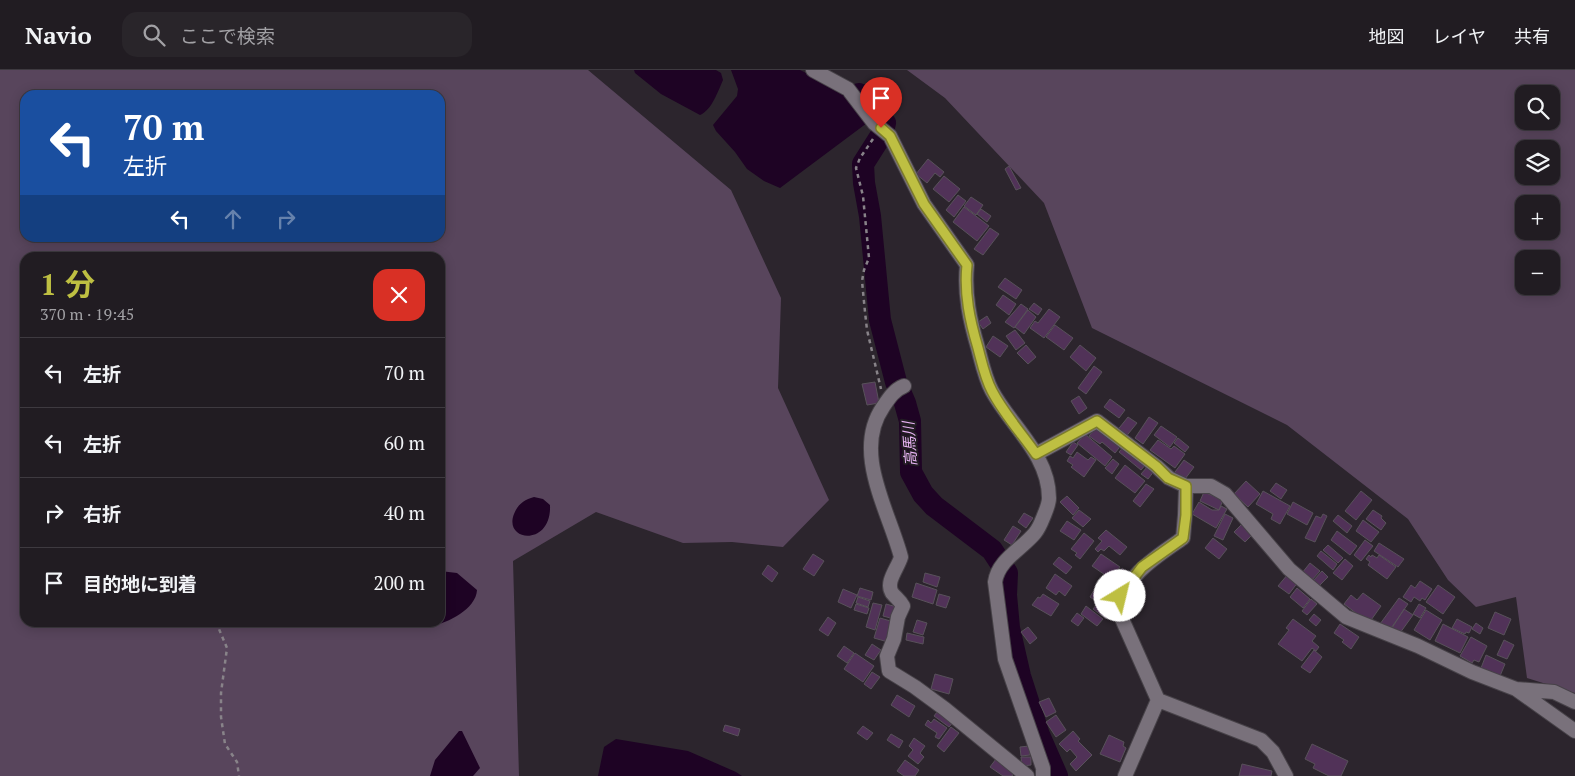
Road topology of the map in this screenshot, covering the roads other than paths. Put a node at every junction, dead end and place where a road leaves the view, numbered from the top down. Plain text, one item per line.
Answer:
1 (814, 70) edge
2 (904, 386) dead end
3 (1036, 454) junction
4 (1186, 486) junction
5 (1516, 689) junction
6 (1158, 700) junction
7 (1575, 702) edge
8 (1575, 731) edge
9 (1027, 776) edge
10 (1043, 776) edge
11 (1125, 776) edge
12 (1286, 776) edge

1 - 3 street
2 - 9 street
3 - 4 street
3 - 10 street
4 - 5 street
4 - 6 street
5 - 7 street
5 - 8 street
6 - 11 street
6 - 12 street

